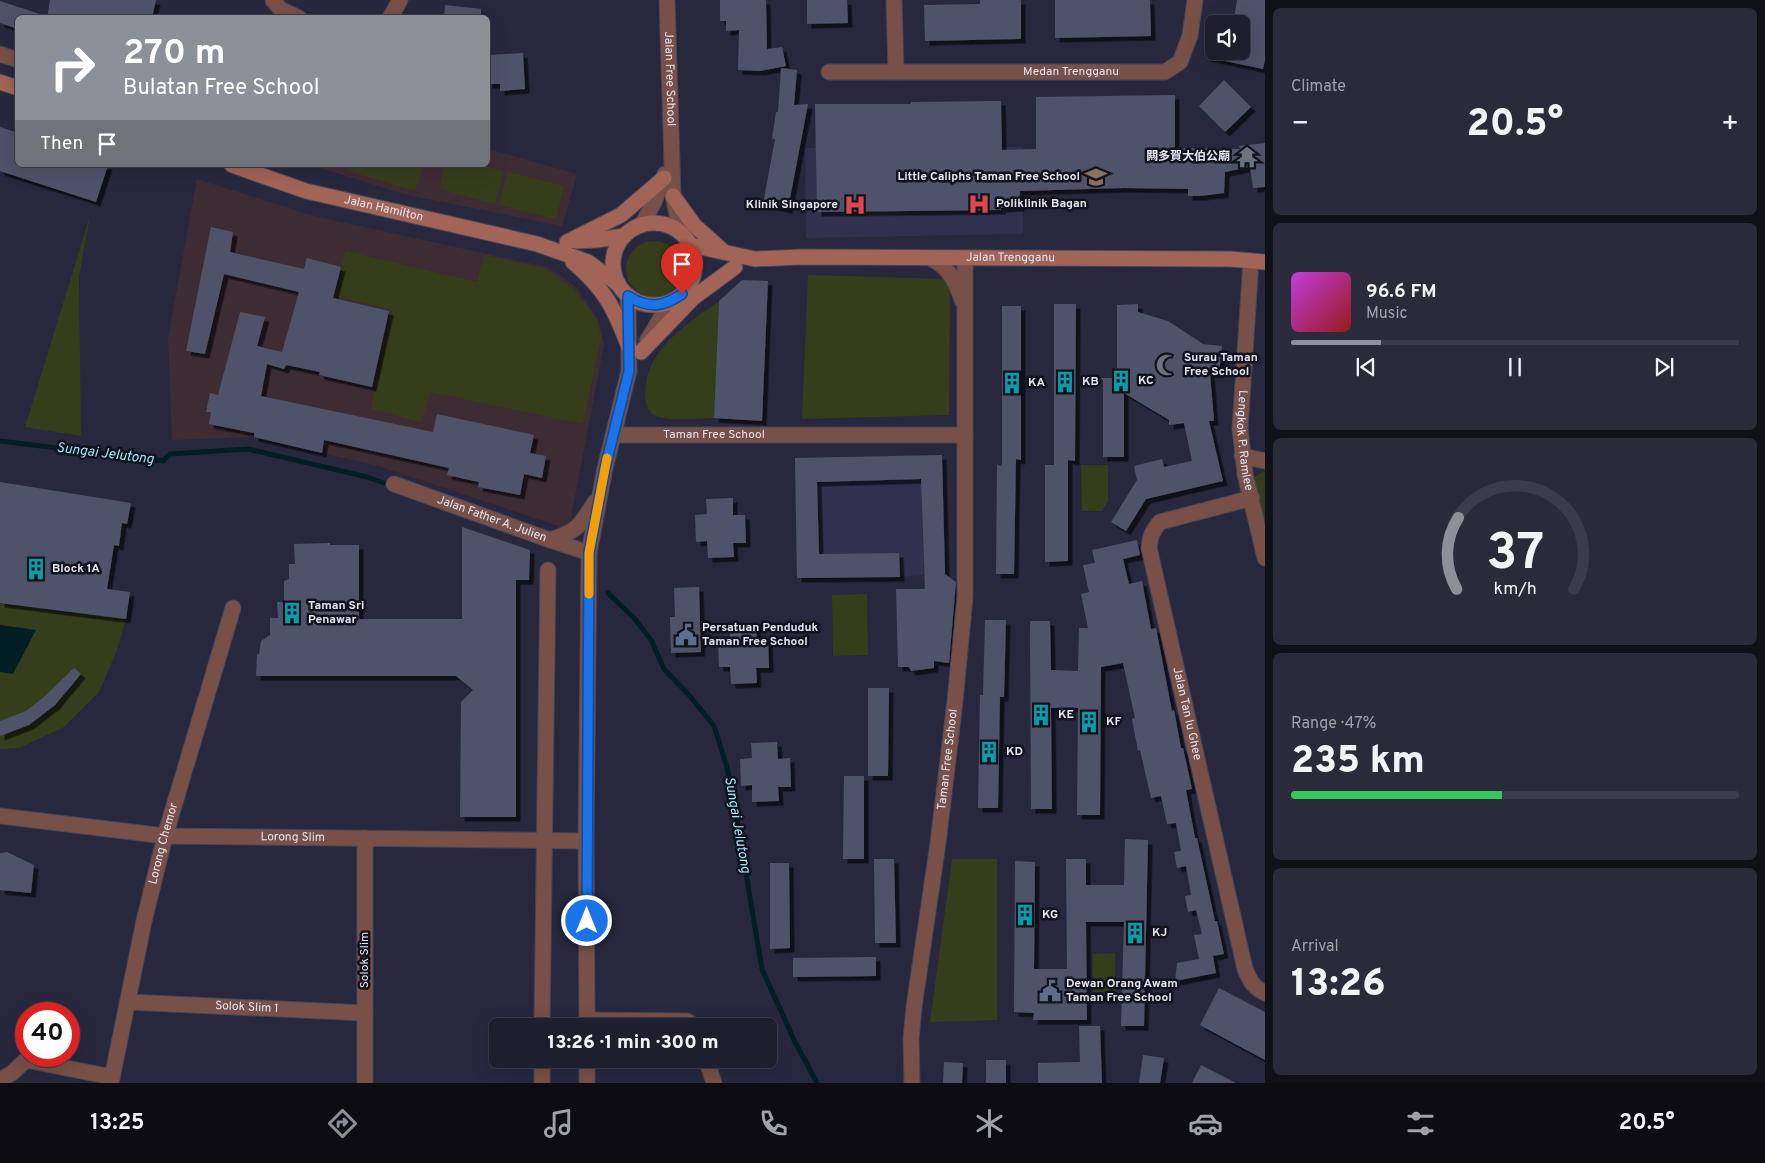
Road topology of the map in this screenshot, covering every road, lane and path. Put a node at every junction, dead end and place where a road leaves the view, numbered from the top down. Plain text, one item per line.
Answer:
1 (273, 0) edge
2 (400, 0) edge
3 (667, 0) edge
4 (894, 0) edge
5 (1195, 0) edge
6 (293, 15) edge
7 (392, 15) edge
8 (0, 54) edge
9 (15, 59) edge
10 (829, 72) dead end
11 (896, 72) junction
12 (0, 82) edge
13 (15, 87) edge
14 (672, 157) junction
15 (238, 167) edge
16 (664, 178) junction
17 (673, 196) junction
18 (642, 225) junction
19 (681, 233) junction
20 (624, 236) junction
21 (691, 245) junction
22 (563, 246) junction
23 (722, 251) junction
24 (930, 258) junction
25 (965, 258) junction
26 (755, 259) junction
27 (1258, 262) edge
28 (735, 268) junction
29 (691, 282) junction
30 (618, 284) junction
31 (628, 296) junction
32 (671, 302) junction
33 (965, 306) junction
34 (635, 349) junction
35 (613, 435) junction
36 (965, 435) junction
37 (1242, 456) junction
38 (1265, 461) edge
39 (394, 484) dead end
40 (599, 496) junction
41 (1252, 498) junction
42 (550, 540) junction
43 (589, 553) junction
44 (1265, 558) edge
45 (548, 570) dead end
46 (233, 608) dead end
47 (0, 816) edge
48 (165, 836) junction
49 (365, 838) junction
50 (544, 841) junction
51 (586, 841) junction
52 (1265, 993) edge
53 (128, 1002) junction
54 (365, 1012) junction
55 (542, 1018) edge
56 (587, 1018) edge
57 (542, 1068) edge
58 (587, 1068) edge
59 (709, 1068) edge
60 (0, 1080) edge
61 (111, 1080) edge
62 (365, 1083) edge
63 (542, 1083) edge
64 (587, 1083) edge
65 (714, 1083) edge
66 (912, 1083) edge

1 - 6 street
2 - 7 street
3 - 14 street, Jalan Free School
4 - 11 street
5 - 11 street, Medan Trengganu
8 - 9 street
10 - 11 street, Medan Trengganu
12 - 13 main road
14 - 16 street, Jalan Free School
14 - 17 street, Jalan Free School
15 - 22 main road, Jalan Hamilton
16 - 18 street, Jalan Free School
16 - 22 main road
17 - 19 street, Jalan Free School
17 - 23 main road
18 - 19 main road
18 - 20 main road
19 - 21 main road
20 - 22 main road, Jalan Hamilton
20 - 30 main road
21 - 23 main road, Jalan Trengganu
21 - 29 main road
22 - 30 main road, Jalan Hamilton
22 - 34 main road
23 - 26 main road, Jalan Trengganu
24 - 25 main road, Jalan Trengganu
24 - 26 main road, Jalan Trengganu
24 - 33 street
25 - 27 main road, Jalan Trengganu
25 - 33 street, Taman Free School
26 - 28 main road, Jalan Trengganu
27 - 37 street, Lengkok P. Ramlee
28 - 29 main road, Jalan Trengganu
28 - 34 main road
29 - 32 main road
30 - 31 main road
31 - 32 main road
31 - 34 street
32 - 34 street
33 - 36 street, Taman Free School
34 - 35 street
35 - 36 street, Taman Free School
35 - 40 street
36 - 66 street, Taman Free School
37 - 38 street
37 - 41 street, Lengkok P. Ramlee
39 - 42 street, Jalan Father A. Julien
40 - 42 street
40 - 43 street
41 - 44 street, Lengkok P. Ramlee
41 - 52 street, Jalan Tan Iu Ghee
42 - 43 street, Jalan Father A. Julien
43 - 51 street
45 - 50 street
46 - 48 street, Lorong Chemor
47 - 48 street, Lorong Slim
48 - 49 street, Lorong Slim
48 - 53 street, Lorong Chemor
49 - 50 street, Lorong Slim
49 - 54 street, Solok Slim
50 - 51 street, Lorong Slim
50 - 55 street
51 - 56 street
53 - 54 street, Solok Slim 1
53 - 61 street, Lorong Chemor
54 - 62 street, Solok Slim
57 - 63 street
58 - 64 street
59 - 65 street
60 - 61 street

